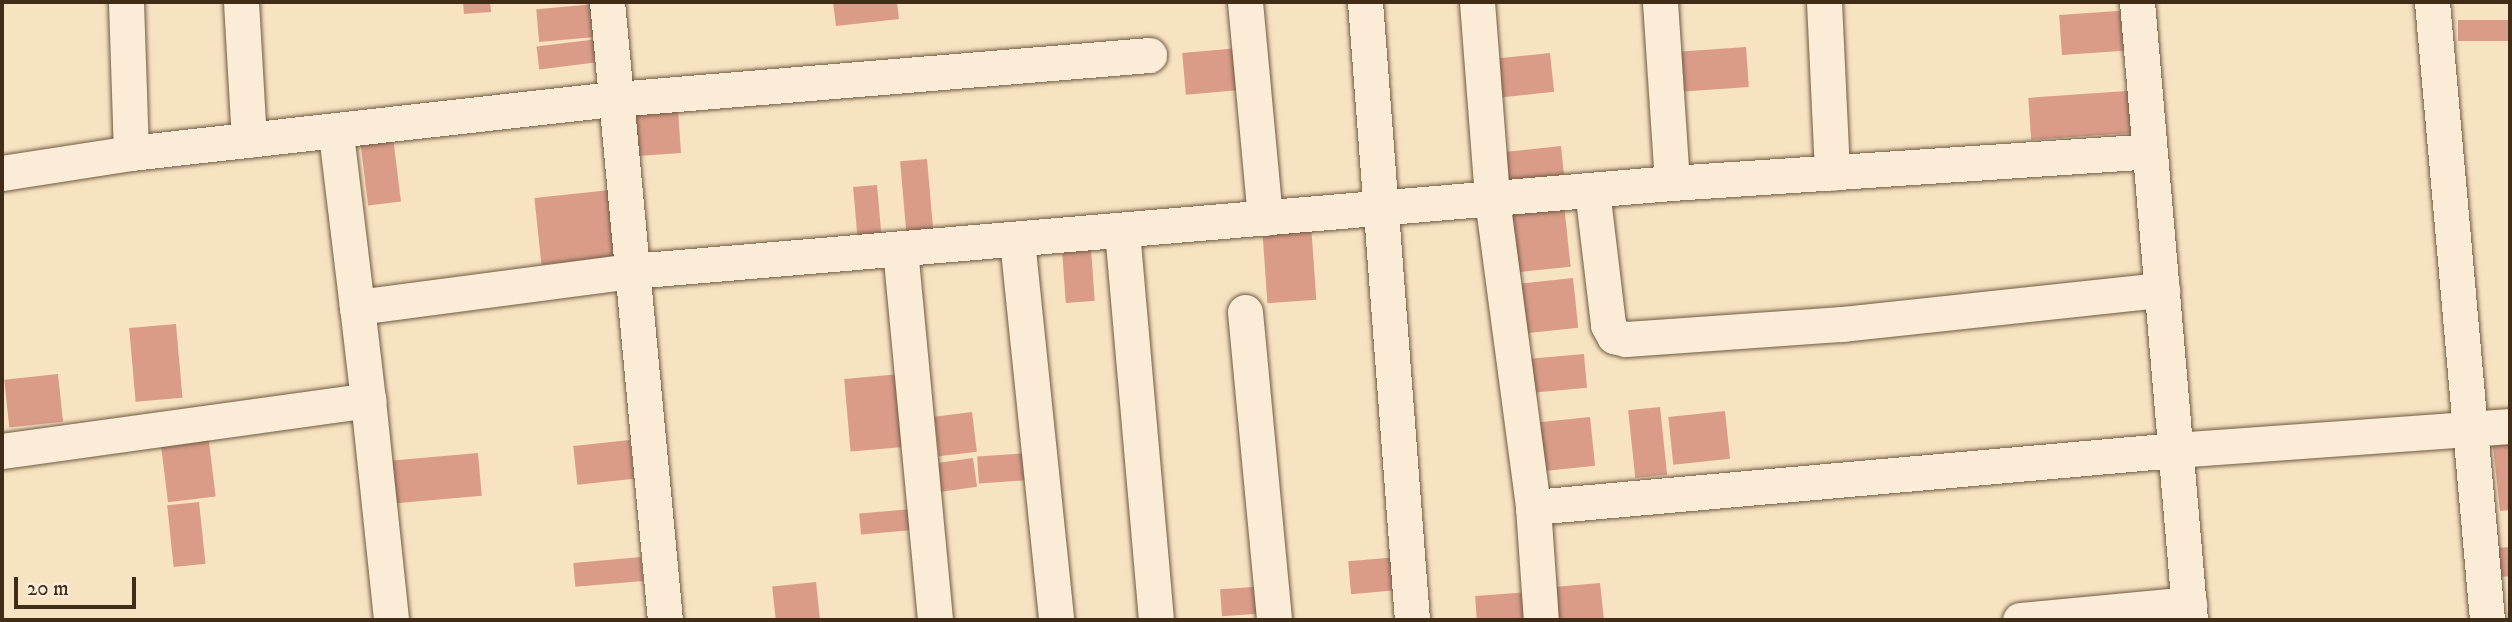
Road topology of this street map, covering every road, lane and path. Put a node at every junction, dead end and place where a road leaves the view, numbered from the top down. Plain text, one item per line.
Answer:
1 (126, 2) edge
2 (241, 2) edge
3 (607, 2) edge
4 (1245, 2) edge
5 (1365, 2) edge
6 (1477, 2) edge
7 (1660, 2) edge
8 (1825, 2) edge
9 (2137, 2) edge
10 (2432, 2) edge
11 (1149, 55) dead end
12 (616, 99) junction
13 (336, 134) junction
14 (249, 140) junction
15 (2149, 151) junction
16 (131, 153) junction
17 (2, 173) edge
18 (1832, 173) junction
19 (1672, 183) junction
20 (1592, 190) junction
21 (1492, 199) junction
22 (1382, 208) junction
23 (1265, 218) junction
24 (1122, 232) junction
25 (1017, 240) junction
26 (900, 249) junction
27 (632, 271) junction
28 (2162, 290) junction
29 (357, 307) junction
30 (1245, 312) dead end
31 (368, 400) junction
32 (2510, 426) edge
33 (2470, 429) junction
34 (2175, 450) junction
35 (2, 451) edge
36 (1533, 507) junction
37 (2189, 612) edge
38 (391, 620) edge
39 (666, 620) edge
40 (935, 620) edge
41 (1056, 620) edge
42 (1156, 620) edge
43 (1274, 620) edge
44 (1412, 620) edge
45 (1541, 620) edge
46 (2020, 620) edge
47 (2487, 620) edge

1 - 16 street
2 - 14 street
3 - 12 street
4 - 23 street
5 - 22 street
6 - 21 street
7 - 19 street
8 - 18 street
9 - 15 street
10 - 33 street
11 - 12 street
12 - 13 street
12 - 27 street
13 - 14 street
13 - 29 street
14 - 16 street
15 - 18 street
15 - 28 street
16 - 17 street
18 - 19 street
19 - 20 street
20 - 21 street
20 - 28 street
21 - 22 street
21 - 36 street
22 - 23 street
22 - 44 street
23 - 24 street
24 - 25 street
24 - 42 street
25 - 26 street
25 - 41 street
26 - 27 street
26 - 40 street
27 - 29 street
27 - 39 street
28 - 34 street
29 - 31 street
30 - 43 street
31 - 35 street
31 - 38 street
32 - 33 street
33 - 34 street
33 - 47 street
34 - 36 street
34 - 37 street
36 - 45 street
37 - 46 street

